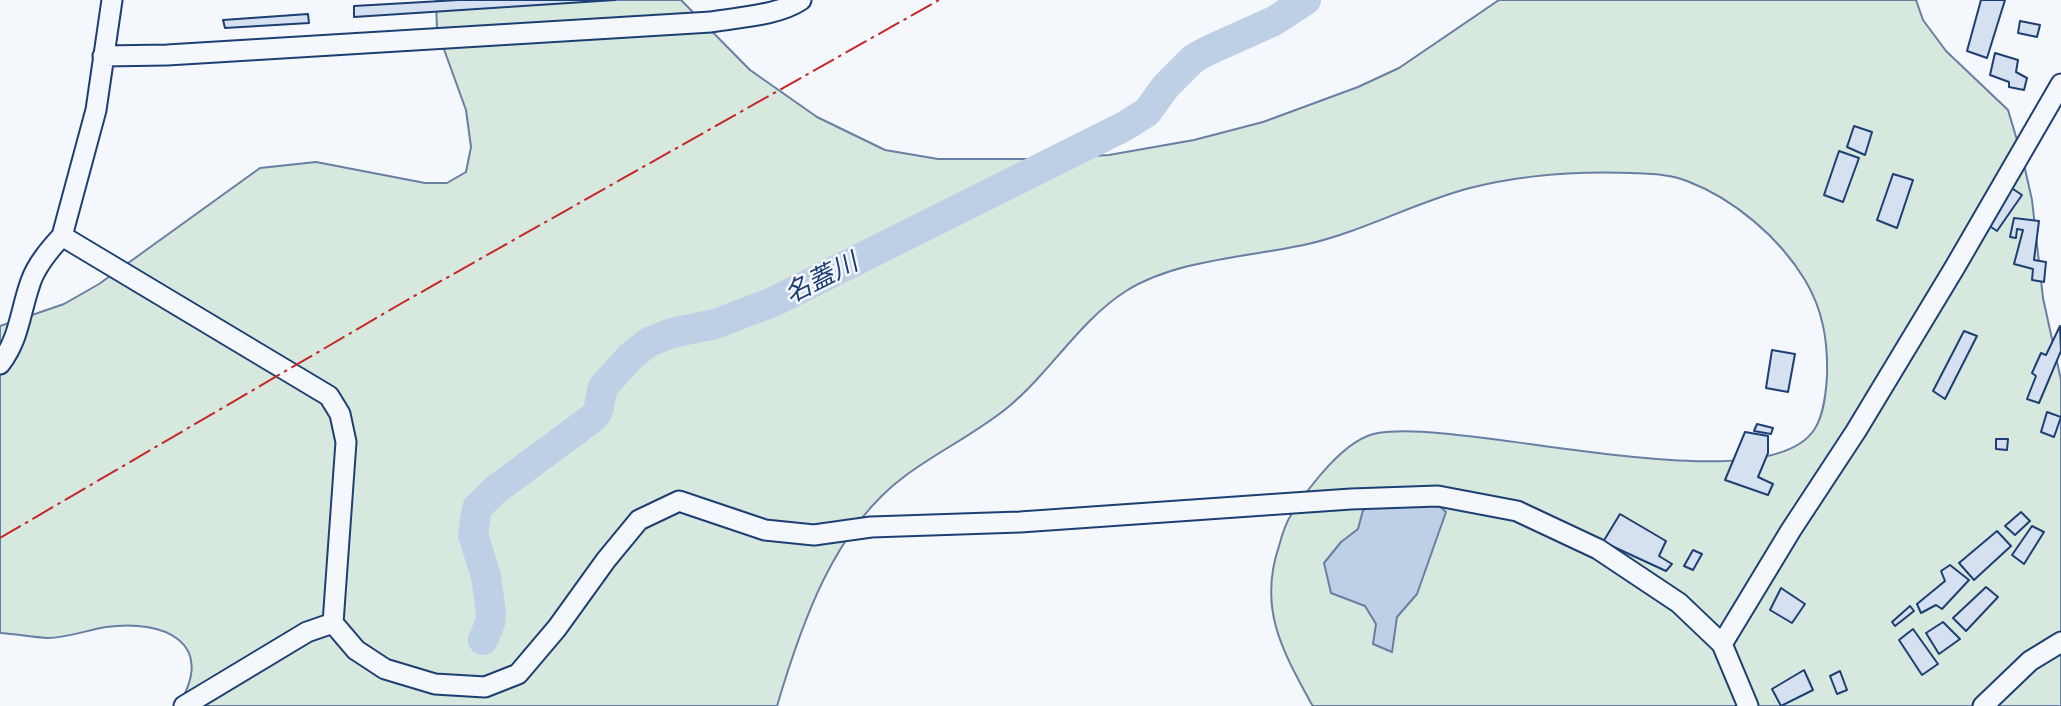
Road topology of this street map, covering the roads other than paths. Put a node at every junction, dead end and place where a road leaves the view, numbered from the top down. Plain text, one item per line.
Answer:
1 (112, 0) edge
2 (801, 0) edge
3 (103, 56) junction
4 (2061, 84) edge
5 (62, 236) junction
6 (0, 364) edge
7 (333, 622) junction
8 (2061, 642) edge
9 (1722, 644) junction
10 (184, 706) edge
11 (1748, 706) edge
12 (1983, 706) edge

1 - 3 street
2 - 3 street
3 - 5 street
4 - 9 street
5 - 6 street
5 - 7 street
7 - 9 street
7 - 10 street
8 - 12 street
9 - 11 street

